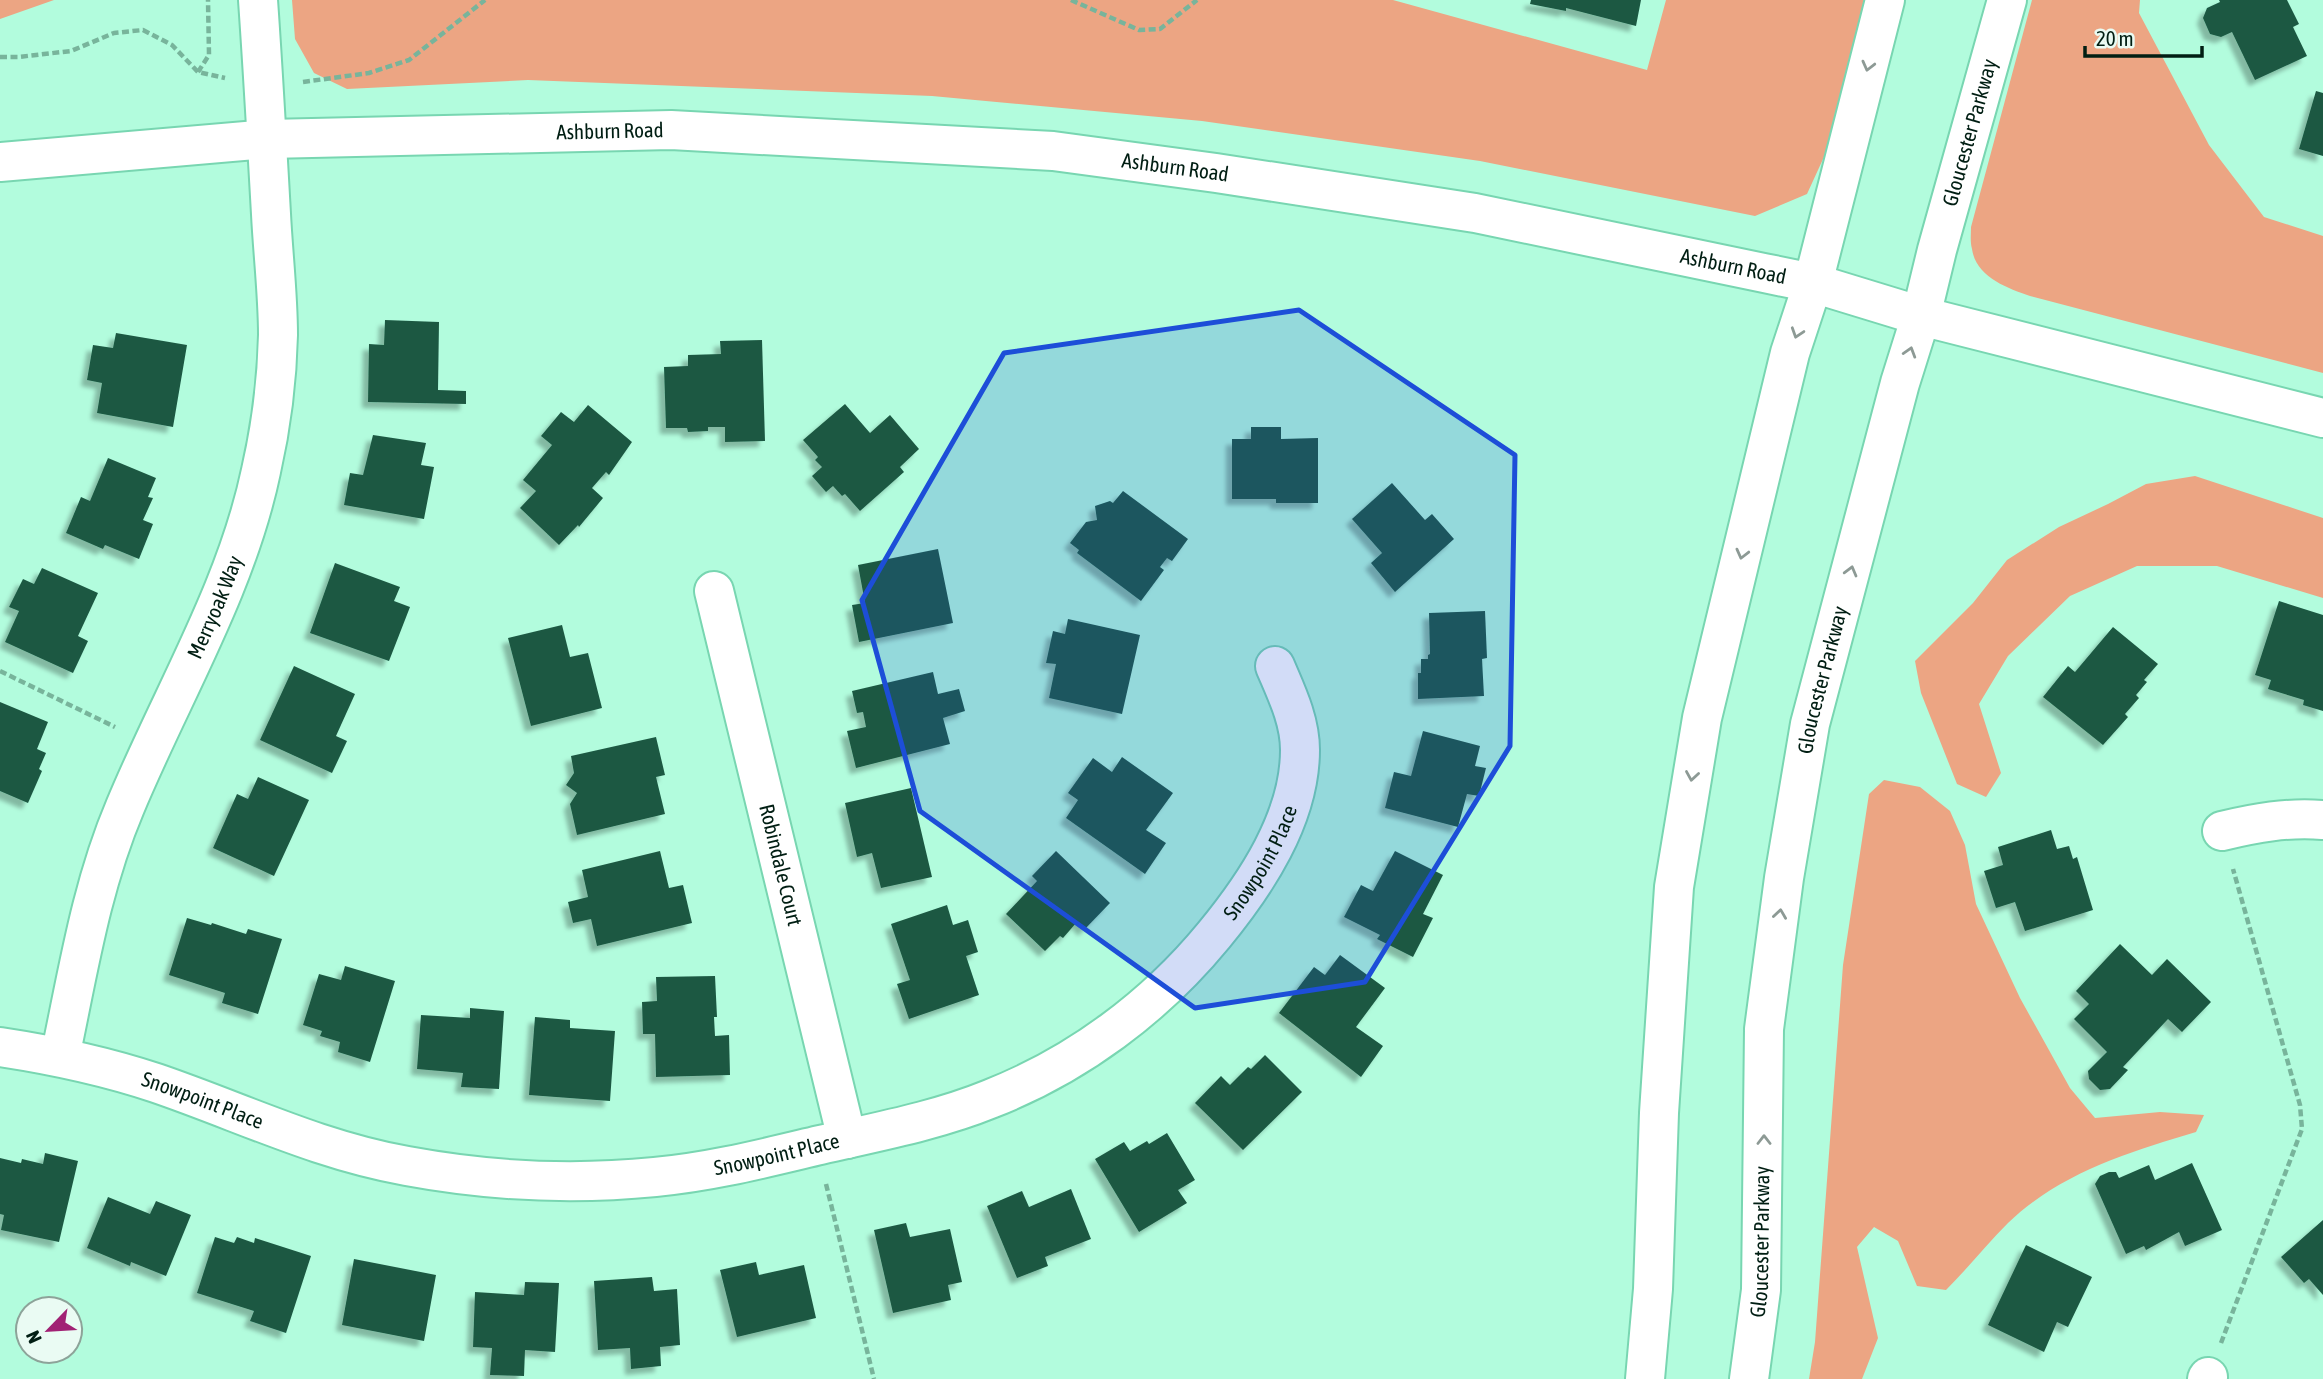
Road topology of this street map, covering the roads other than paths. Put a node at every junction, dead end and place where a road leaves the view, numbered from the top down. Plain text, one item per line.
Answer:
1 (258, 0) edge
2 (1885, 0) edge
3 (2007, 0) edge
4 (268, 139) junction
5 (0, 162) edge
6 (1813, 283) junction
7 (1921, 316) junction
8 (2323, 418) edge
9 (714, 591) dead end
10 (1275, 666) dead end
11 (2323, 820) edge
12 (2222, 831) road end
13 (0, 1047) edge
14 (60, 1057) junction
15 (831, 1142) junction
16 (1645, 1379) edge
17 (1749, 1379) edge

1 - 4 street, Merryoak Way
2 -> 6 street
3 - 7 street, Gloucester Parkway
4 - 5 street, Ashburn Road
4 - 6 street, Ashburn Road
4 - 14 street, Merryoak Way
6 - 7 street, Ashburn Road
6 -> 16 street
7 - 8 street, Ashburn Road
17 -> 7 street, Gloucester Parkway
9 - 15 street, Robindale Court
10 - 15 street, Snowpoint Place
11 - 12 street
13 - 14 street, Snowpoint Place
14 - 15 street, Snowpoint Place

